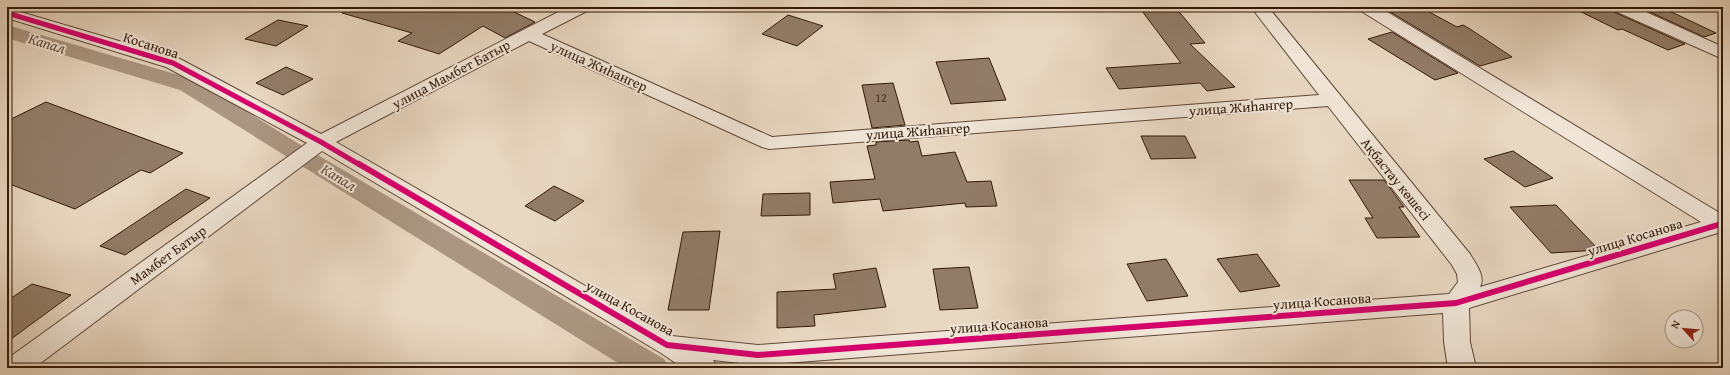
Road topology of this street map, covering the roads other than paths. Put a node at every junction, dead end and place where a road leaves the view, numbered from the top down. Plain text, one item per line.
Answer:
1 (581, 7) edge
2 (1260, 7) edge
3 (1367, 7) edge
4 (1621, 7) edge
5 (7, 12) edge
6 (528, 34) junction
7 (1723, 54) edge
8 (1332, 100) junction
9 (321, 142) junction
10 (1722, 224) edge
11 (1456, 303) junction
12 (667, 345) junction
13 (15, 368) edge
14 (704, 368) edge
15 (1462, 368) edge

1 - 6 street, улица Мамбет Батыр
2 - 8 street, Ақбастау көшесі
3 - 10 street
4 - 7 street
5 - 9 street, Косанова
6 - 8 street, улица Жиhангер
6 - 9 street, улица Мамбет Батыр
8 - 11 street, Ақбастау көшесі
9 - 12 street, улица Косанова
9 - 13 street, Мамбет Батыр
10 - 11 street, улица Косанова
11 - 12 street, улица Косанова
11 - 15 street
12 - 14 street

